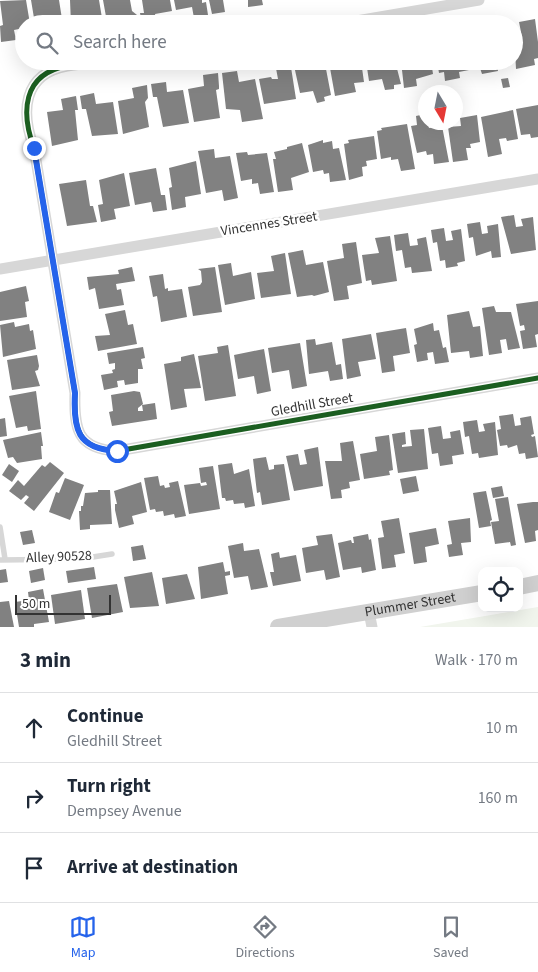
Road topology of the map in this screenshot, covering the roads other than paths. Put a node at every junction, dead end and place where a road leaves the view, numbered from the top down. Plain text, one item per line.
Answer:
1 (479, 0) edge
2 (392, 15) edge
3 (55, 70) edge
4 (538, 179) edge
5 (52, 260) junction
6 (0, 269) edge
7 (538, 378) edge
8 (0, 527) edge
9 (112, 554) dead end
10 (2, 559) edge
11 (538, 583) edge
12 (523, 585) edge
13 (478, 594) edge
14 (370, 619) edge
15 (278, 627) edge

1 - 2 street
3 - 5 street
4 - 5 street, Vincennes Street
5 - 6 street, Vincennes Street
5 - 7 street, Gledhill Street
8 - 10 lane
9 - 10 lane, Alley 90528
11 - 12 main road
13 - 14 main road, Plummer Street
14 - 15 main road, Plummer Street

